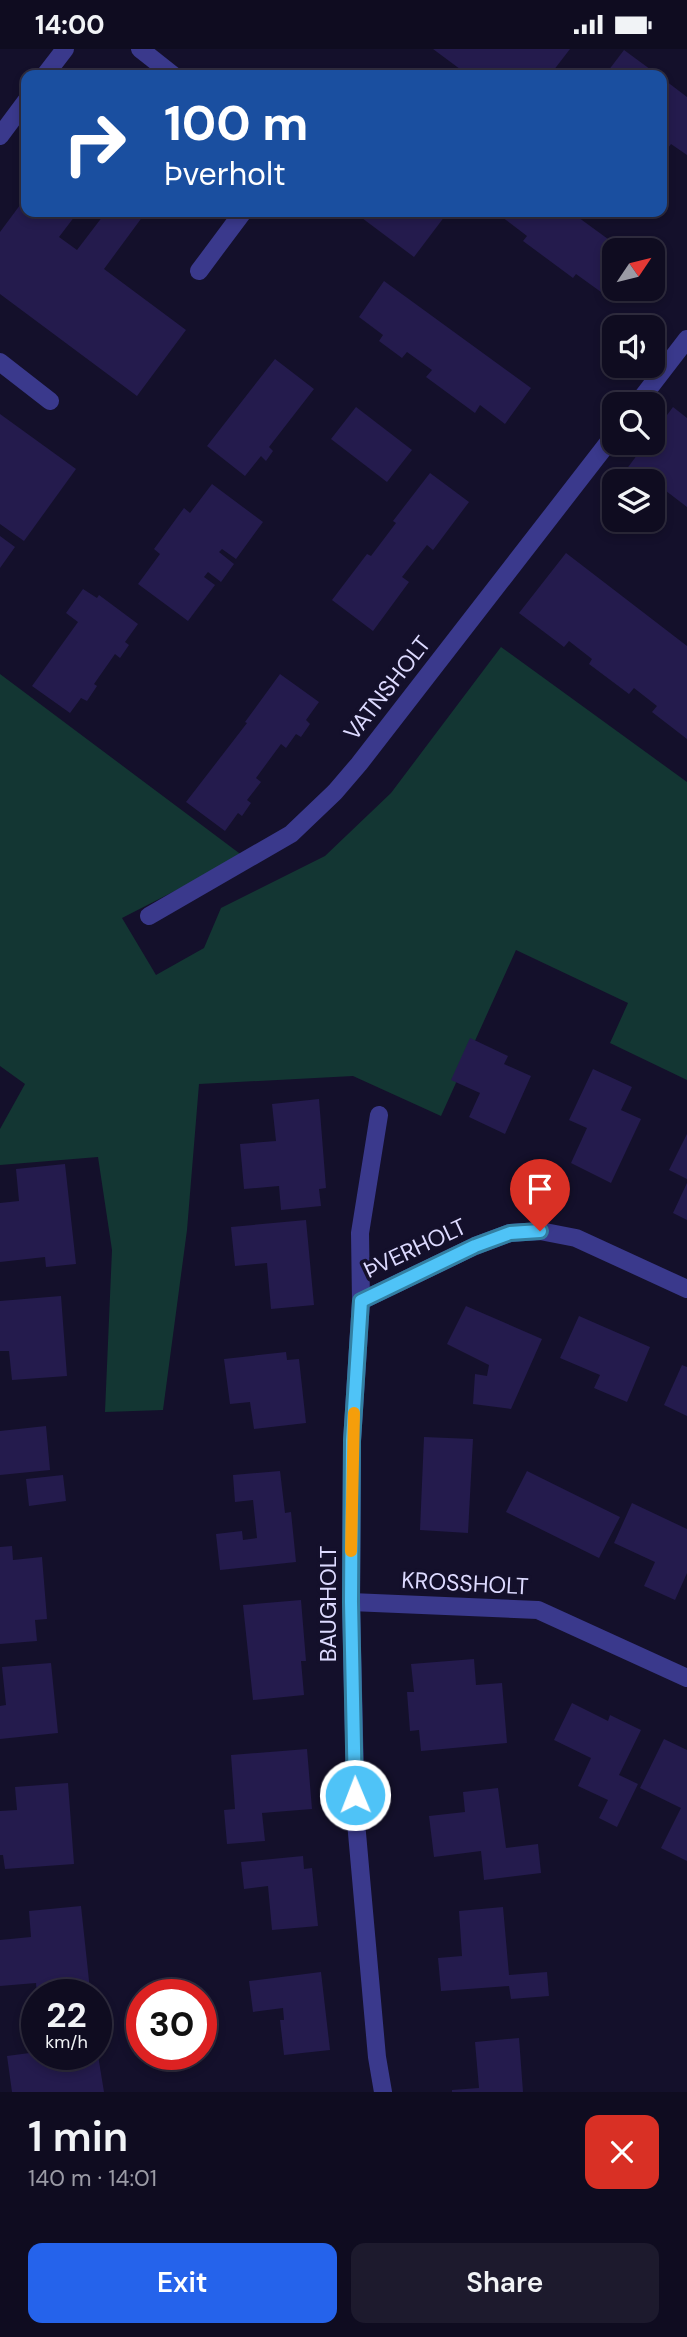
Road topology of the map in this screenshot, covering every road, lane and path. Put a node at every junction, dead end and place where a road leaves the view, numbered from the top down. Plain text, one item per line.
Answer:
1 (65, 49) edge
2 (139, 49) edge
3 (49, 70) edge
4 (166, 70) edge
5 (21, 108) edge
6 (0, 136) edge
7 (239, 217) edge
8 (199, 271) dead end
9 (687, 339) edge
10 (0, 362) edge
11 (647, 392) edge
12 (50, 401) dead end
13 (602, 450) edge
14 (149, 916) dead end
15 (379, 1115) dead end
16 (687, 1289) edge
17 (361, 1301) junction
18 (351, 1602) junction
19 (687, 1678) edge
20 (383, 2092) edge

1 - 3 street
2 - 4 street
5 - 6 street
7 - 8 street
9 - 11 street
10 - 12 street
13 - 14 street, VATNSHOLT
15 - 17 street, BAUGHOLT
16 - 17 street, ÞVERHOLT
17 - 18 street, BAUGHOLT
18 - 19 street, KROSSHOLT
18 - 20 street, BAUGHOLT

